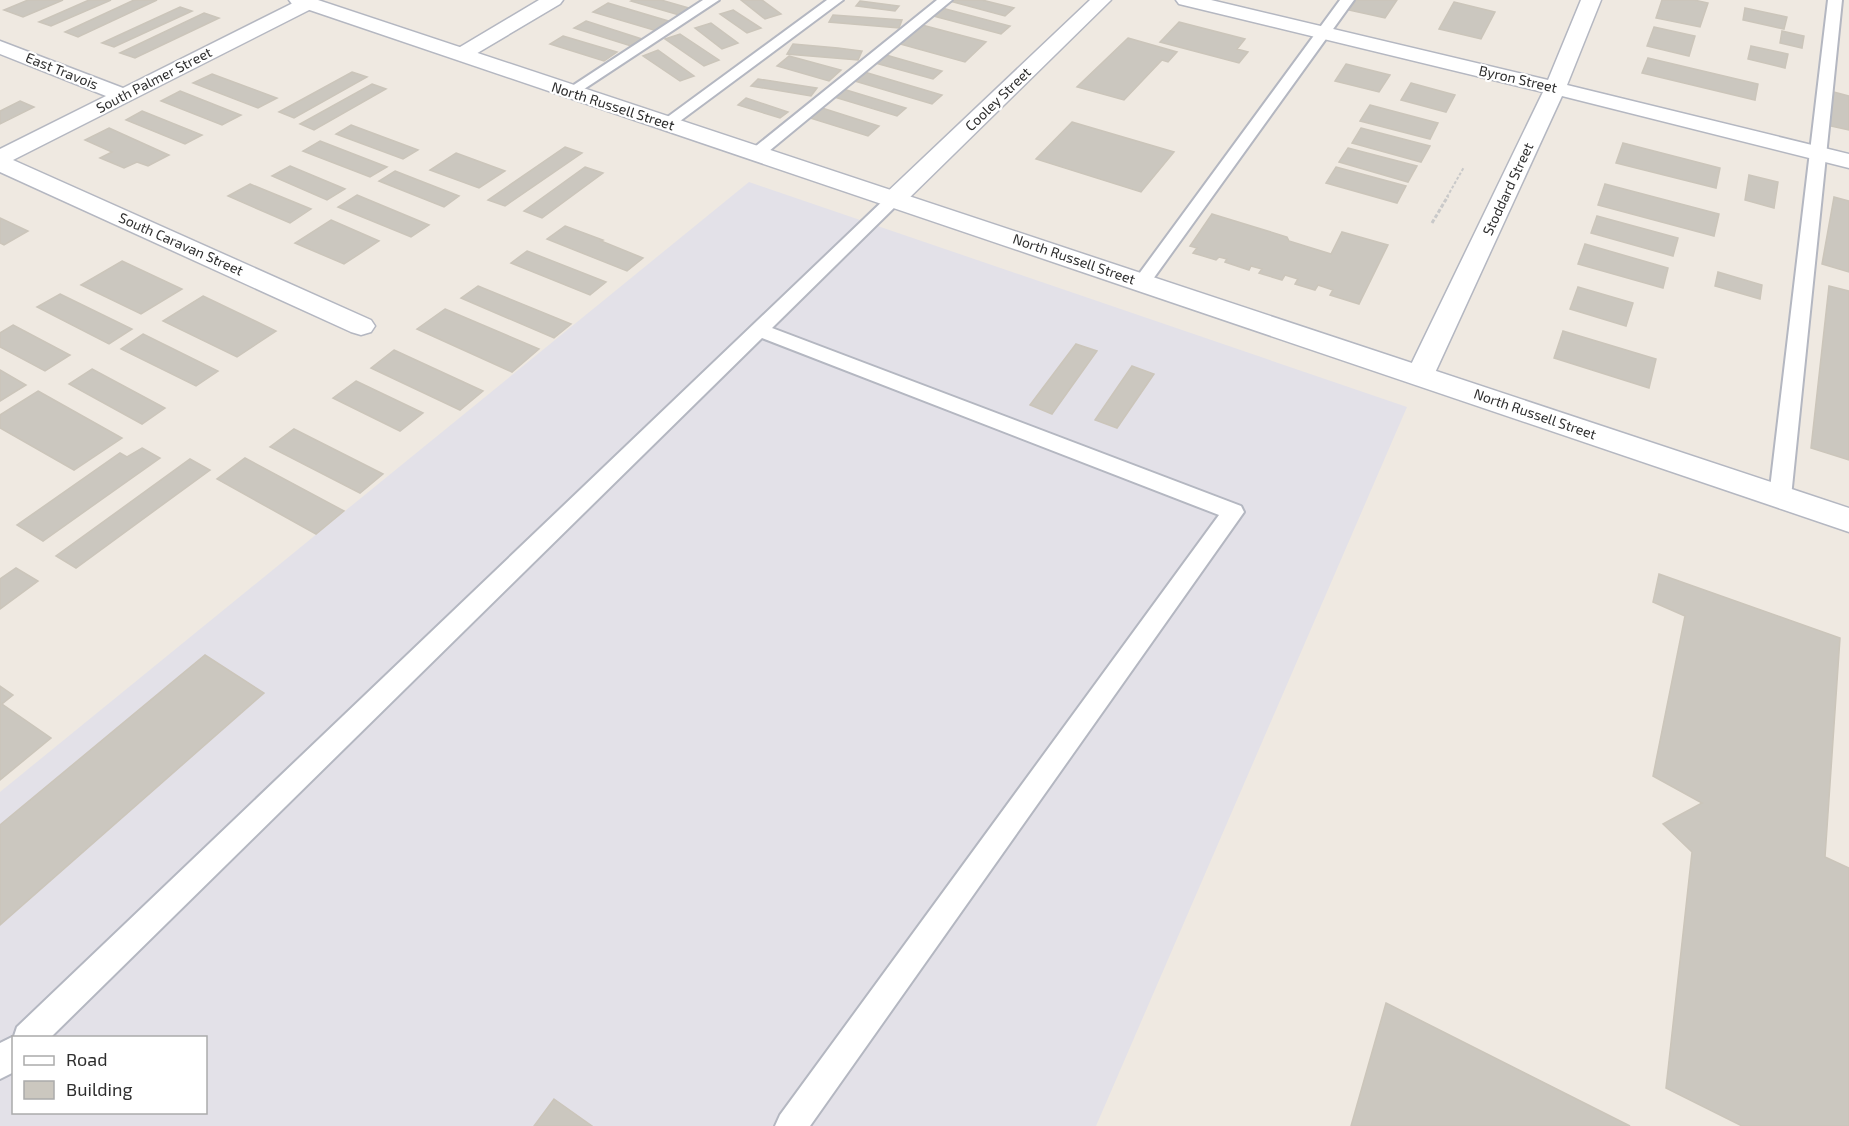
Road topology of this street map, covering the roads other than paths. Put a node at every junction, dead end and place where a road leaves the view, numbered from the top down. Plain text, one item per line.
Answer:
1 (553, 0) edge
2 (712, 0) edge
3 (836, 0) edge
4 (945, 0) edge
5 (1101, 0) edge
6 (1186, 0) edge
7 (1347, 0) edge
8 (1591, 0) edge
9 (1834, 0) edge
10 (303, 1) edge
11 (1323, 33) junction
12 (0, 47) edge
13 (462, 54) junction
14 (1555, 88) junction
15 (570, 92) junction
16 (123, 96) junction
17 (667, 124) junction
18 (757, 153) junction
19 (1819, 154) junction
20 (0, 161) edge
21 (1849, 161) edge
22 (894, 199) junction
23 (1142, 282) junction
24 (361, 326) dead end
25 (759, 330) junction
26 (1420, 375) junction
27 (1780, 497) junction
28 (1849, 520) edge
29 (29, 1036) edge
30 (12, 1053) edge
31 (0, 1064) edge
32 (791, 1126) edge

1 - 13 street
2 - 15 lane
3 - 17 lane
4 - 18 lane
5 - 22 street, Cooley Street
6 - 11 street, Byron Street
7 - 11 lane
8 - 14 street, Stoddard Street
9 - 19 lane
10 - 13 street, North Russell Street
10 - 16 street, South Palmer Street
11 - 14 street, Byron Street
11 - 23 lane
12 - 16 street, East Travois
13 - 15 street, North Russell Street
14 - 19 street, Byron Street
14 - 26 street, Stoddard Street
15 - 17 street, North Russell Street
16 - 20 street, South Palmer Street
17 - 18 street, North Russell Street
18 - 22 street, North Russell Street
19 - 21 street, Byron Street
19 - 27 lane
20 - 24 street, South Caravan Street
22 - 23 street, North Russell Street
22 - 25 lane
23 - 26 street, North Russell Street
25 - 29 lane
25 - 32 lane
26 - 27 street, North Russell Street
27 - 28 street, North Russell Street
30 - 31 lane

